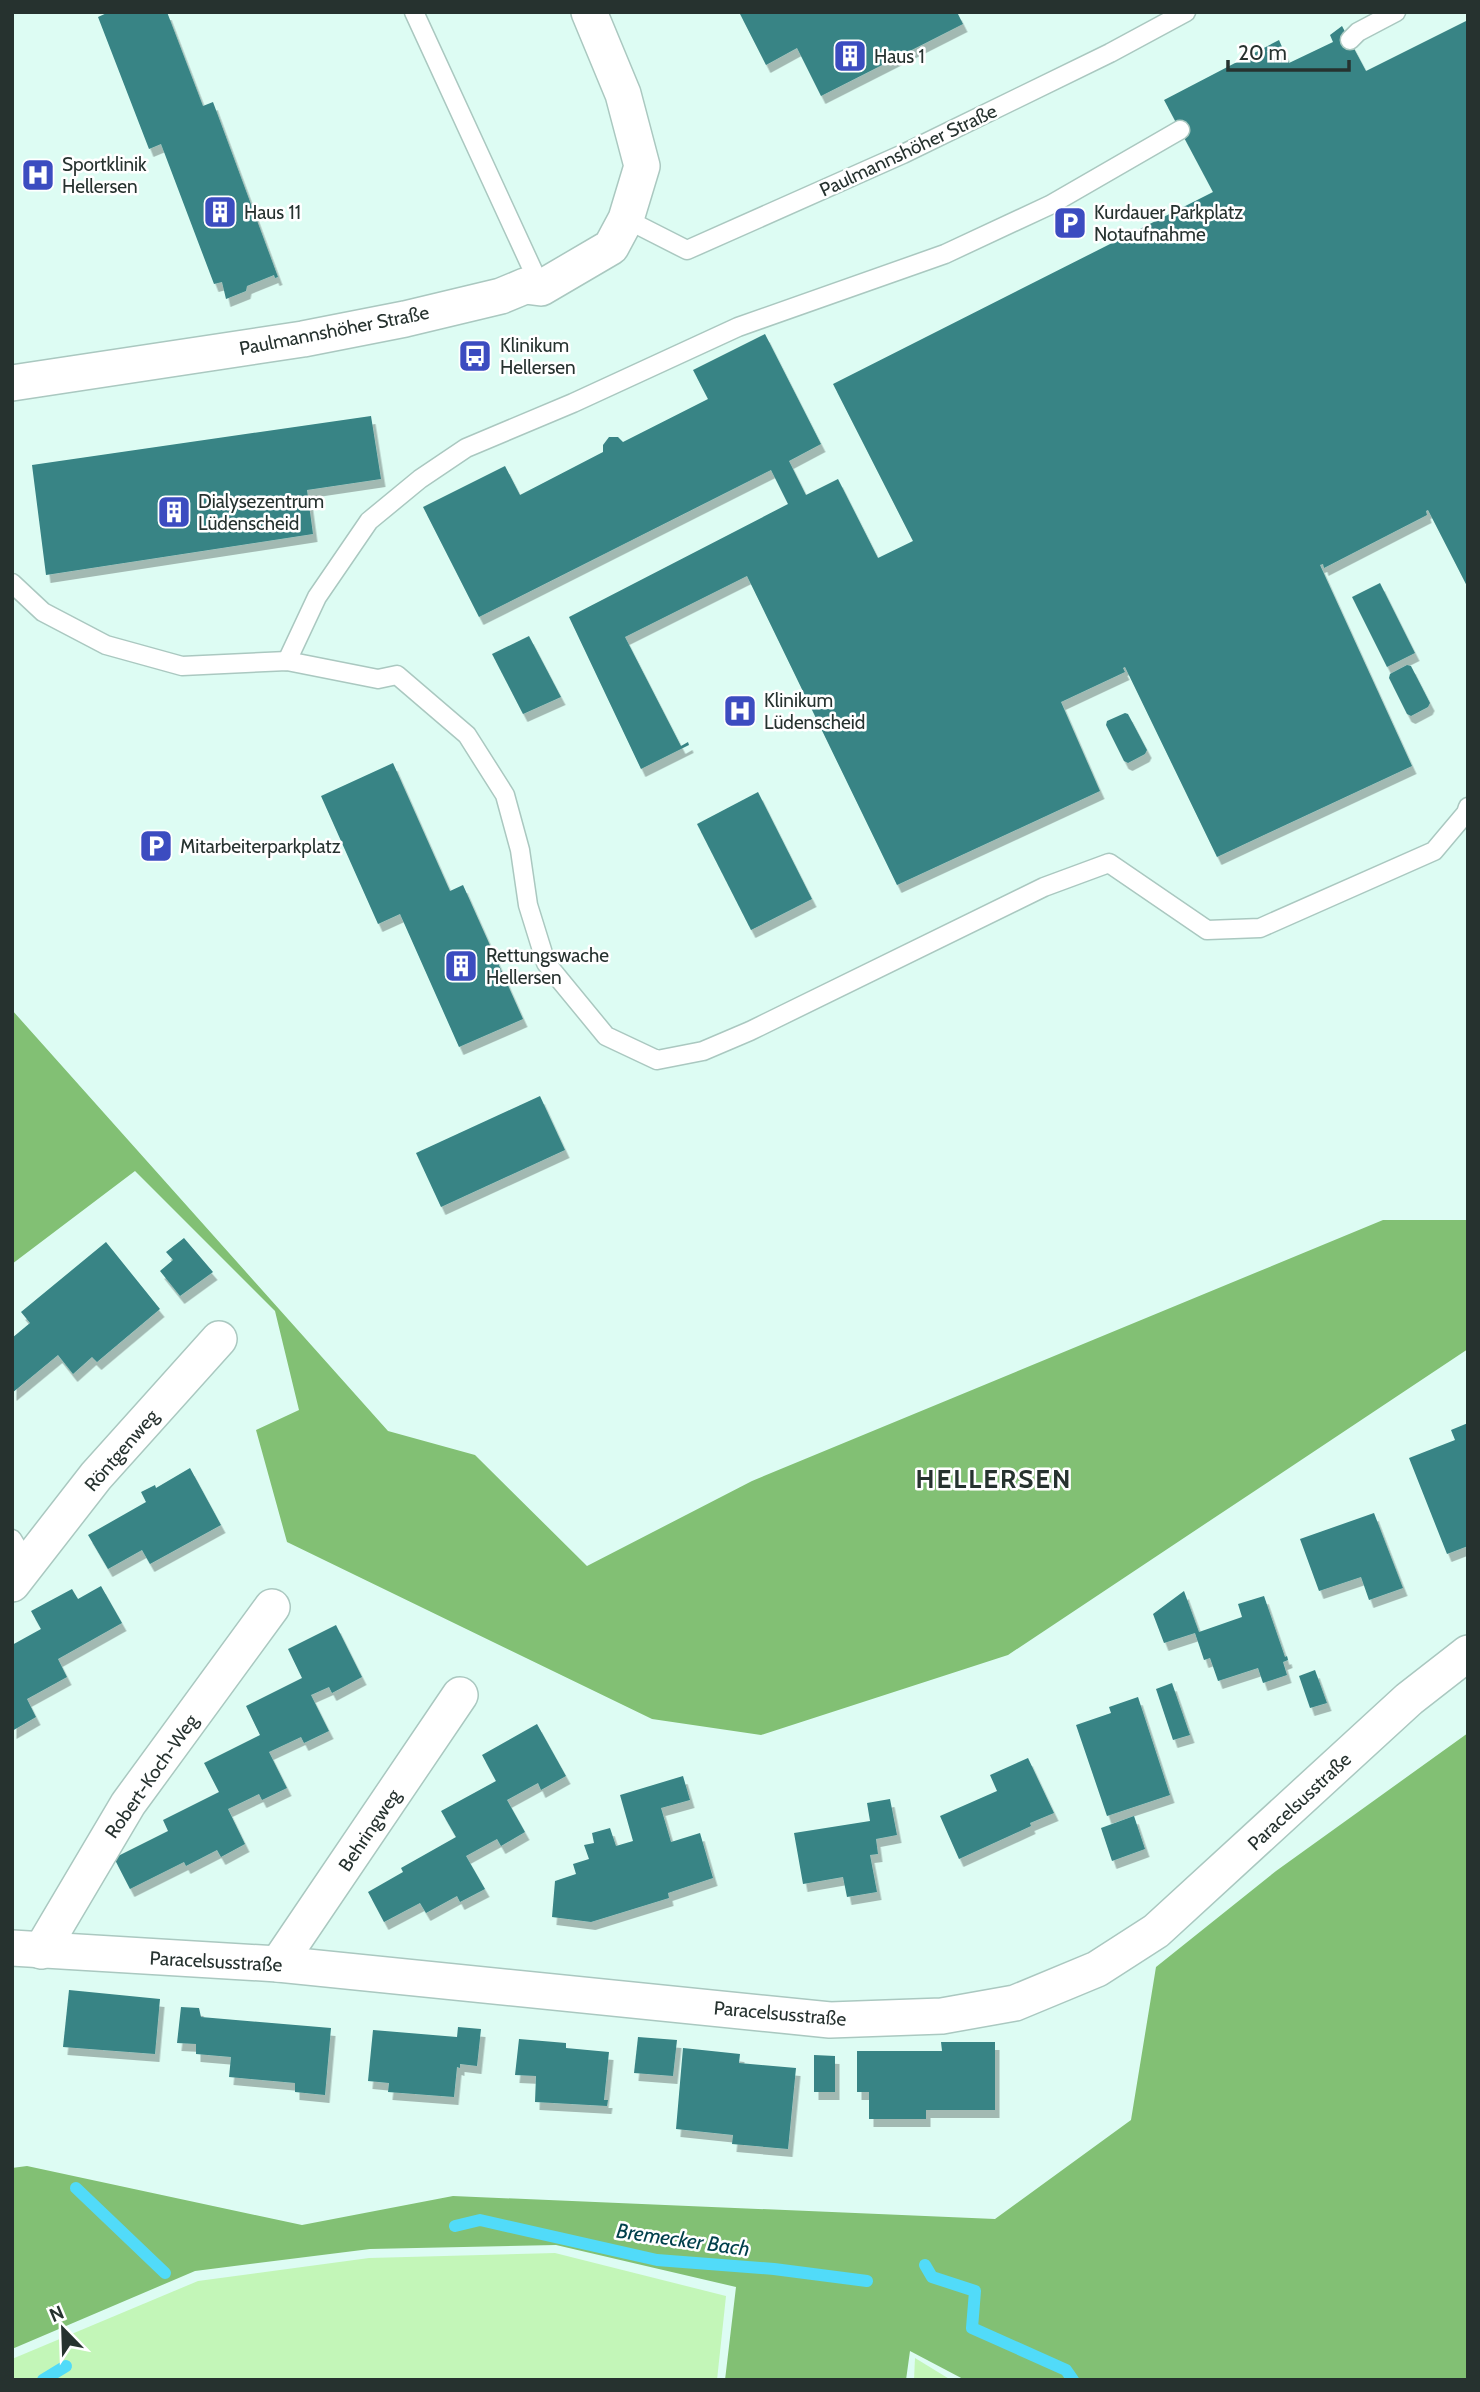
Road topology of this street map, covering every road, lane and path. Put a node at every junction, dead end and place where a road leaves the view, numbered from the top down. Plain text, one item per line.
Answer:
1 (414, 12) edge
2 (589, 12) edge
3 (1186, 12) edge
4 (1396, 12) edge
5 (1350, 40) dead end
6 (1180, 130) dead end
7 (626, 219) junction
8 (541, 288) junction
9 (12, 383) edge
10 (12, 583) edge
11 (287, 661) junction
12 (1468, 807) edge
13 (219, 1339) dead end
14 (17, 1563) edge
15 (272, 1607) dead end
16 (1468, 1653) edge
17 (460, 1695) dead end
18 (27, 1950) edge
19 (278, 1964) junction

1 - 8 lane
2 - 7 street, Paulmannshöher Straße
3 - 7 lane, Paulmannshöher Straße
4 - 5 lane
6 - 11 lane
7 - 8 street, Paulmannshöher Straße
8 - 9 street, Paulmannshöher Straße
10 - 11 lane
11 - 12 lane
13 - 14 street, Röntgenweg
15 - 18 street, Robert-Koch-Weg
16 - 19 street, Paracelsusstraße
17 - 19 street, Behringweg
18 - 19 street, Paracelsusstraße

